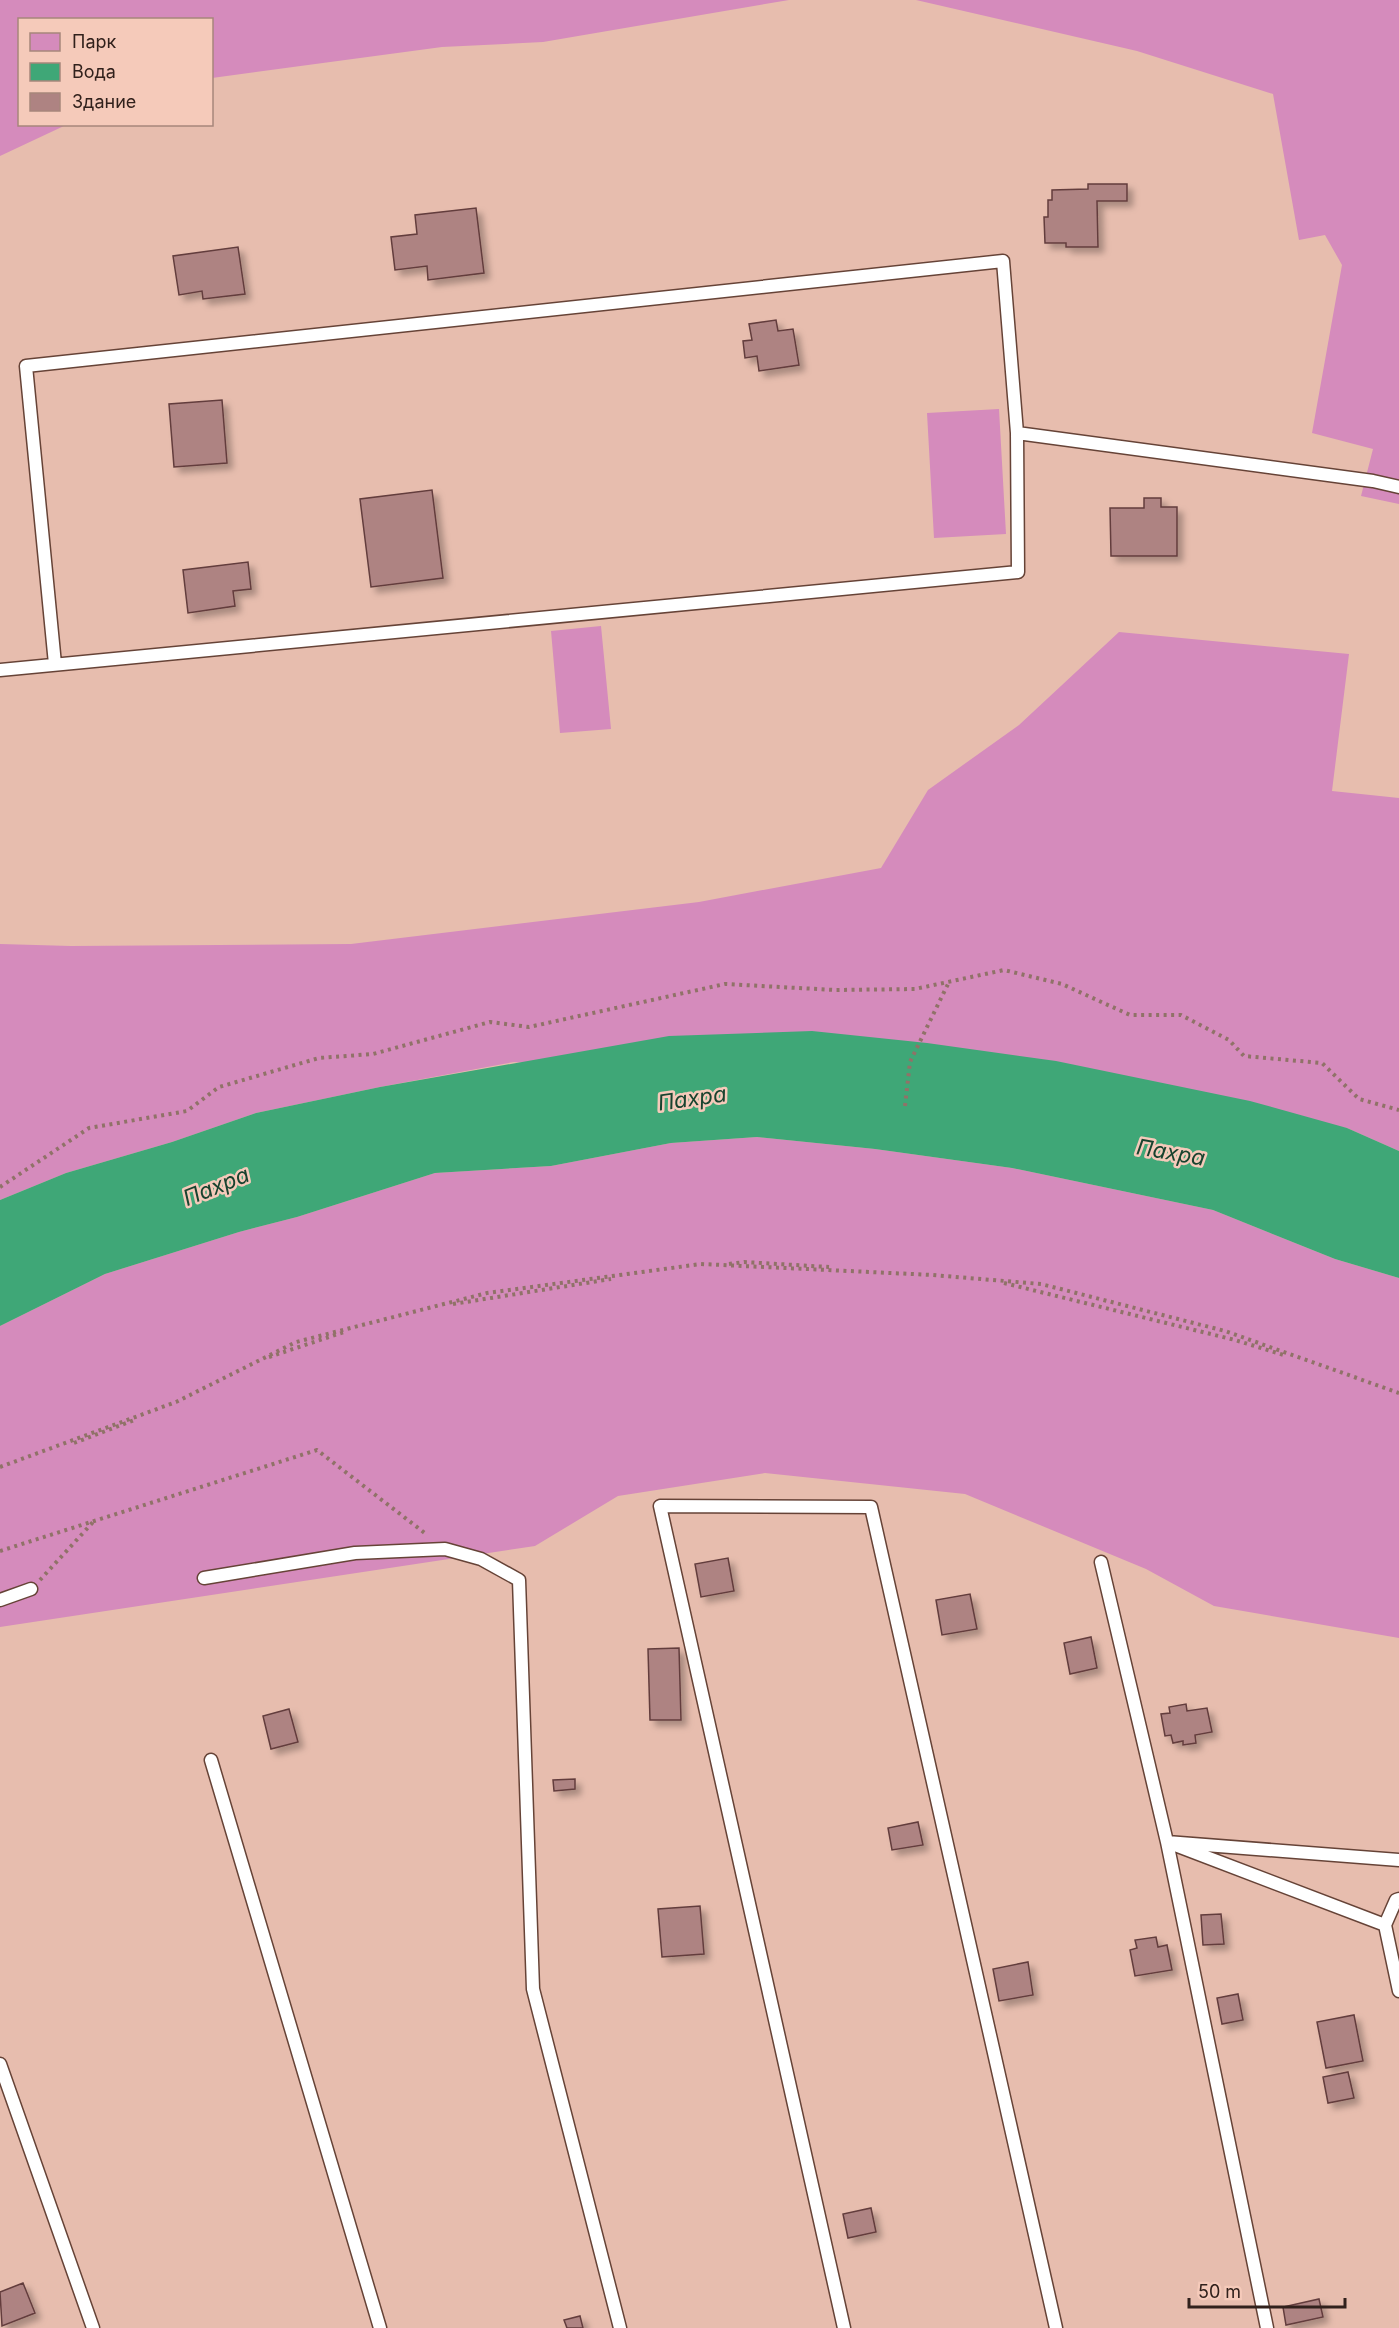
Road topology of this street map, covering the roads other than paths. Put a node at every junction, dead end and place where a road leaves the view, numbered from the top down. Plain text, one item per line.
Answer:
1 (1017, 434) junction
2 (1399, 487) edge
3 (55, 664) junction
4 (0, 670) edge
5 (1101, 1562) dead end
6 (204, 1578) dead end
7 (31, 1589) road end
8 (0, 1600) edge
9 (211, 1760) dead end
10 (1167, 1842) junction
11 (1399, 1860) edge
12 (1399, 1899) edge
13 (1384, 1925) junction
14 (1399, 1991) edge
15 (0, 2064) edge
16 (93, 2328) edge
17 (380, 2328) edge
18 (620, 2328) edge
19 (844, 2328) edge
20 (1056, 2328) edge
21 (1268, 2328) edge

1 - 2 lane
1 - 3 lane
1 - 3 lane
3 - 4 lane
5 - 10 lane
6 - 18 lane
7 - 8 lane
9 - 17 lane
10 - 11 lane
10 - 13 lane
10 - 21 lane
12 - 13 lane
13 - 14 lane
15 - 16 lane
19 - 20 lane

